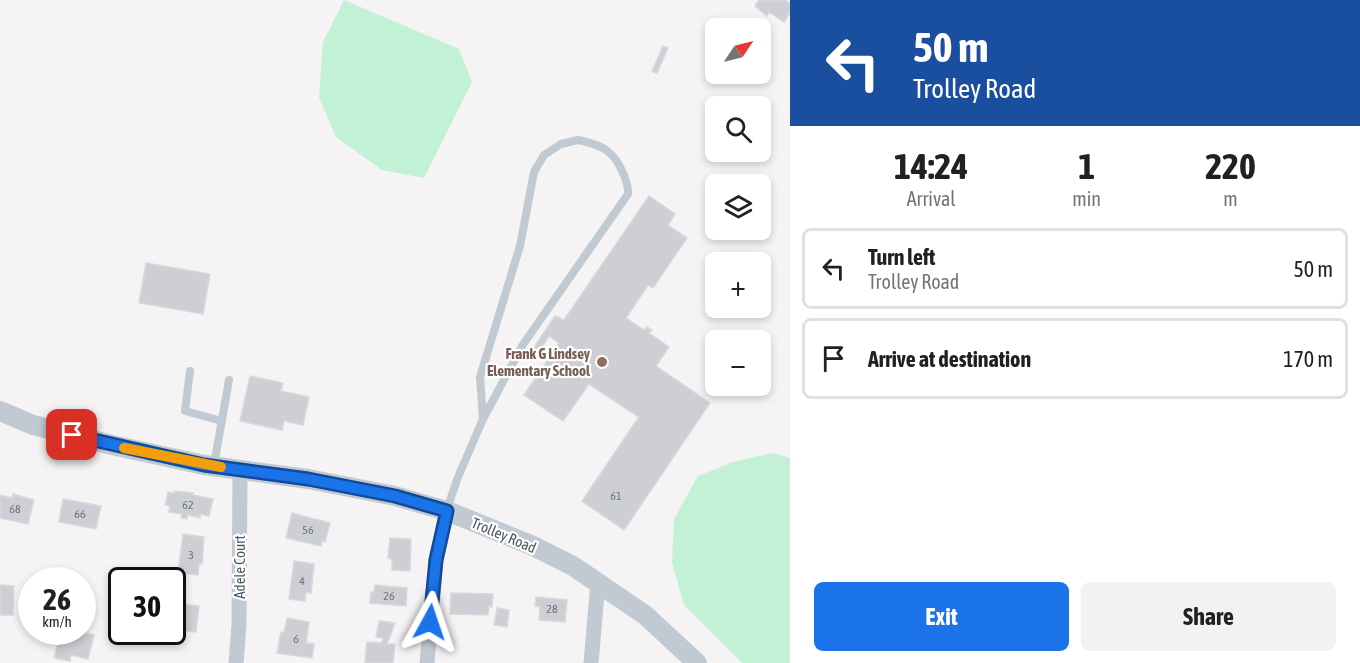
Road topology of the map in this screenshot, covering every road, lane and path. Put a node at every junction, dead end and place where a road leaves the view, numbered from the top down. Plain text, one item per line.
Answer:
1 (190, 371) dead end
2 (229, 380) dead end
3 (0, 411) edge
4 (483, 419) junction
5 (222, 421) junction
6 (214, 466) junction
7 (240, 470) junction
8 (447, 511) junction
9 (598, 582) junction
10 (689, 659) edge
11 (236, 663) edge
12 (427, 663) edge
13 (591, 663) edge

1 - 5 lane
2 - 5 lane
3 - 6 street, Trolley Road
4 - 4 lane
4 - 8 lane
5 - 6 lane
6 - 7 street, Trolley Road
7 - 8 street, Trolley Road
7 - 11 street, Adele Court
8 - 9 street, Trolley Road
8 - 12 street
9 - 10 street, Trolley Road
9 - 13 street

